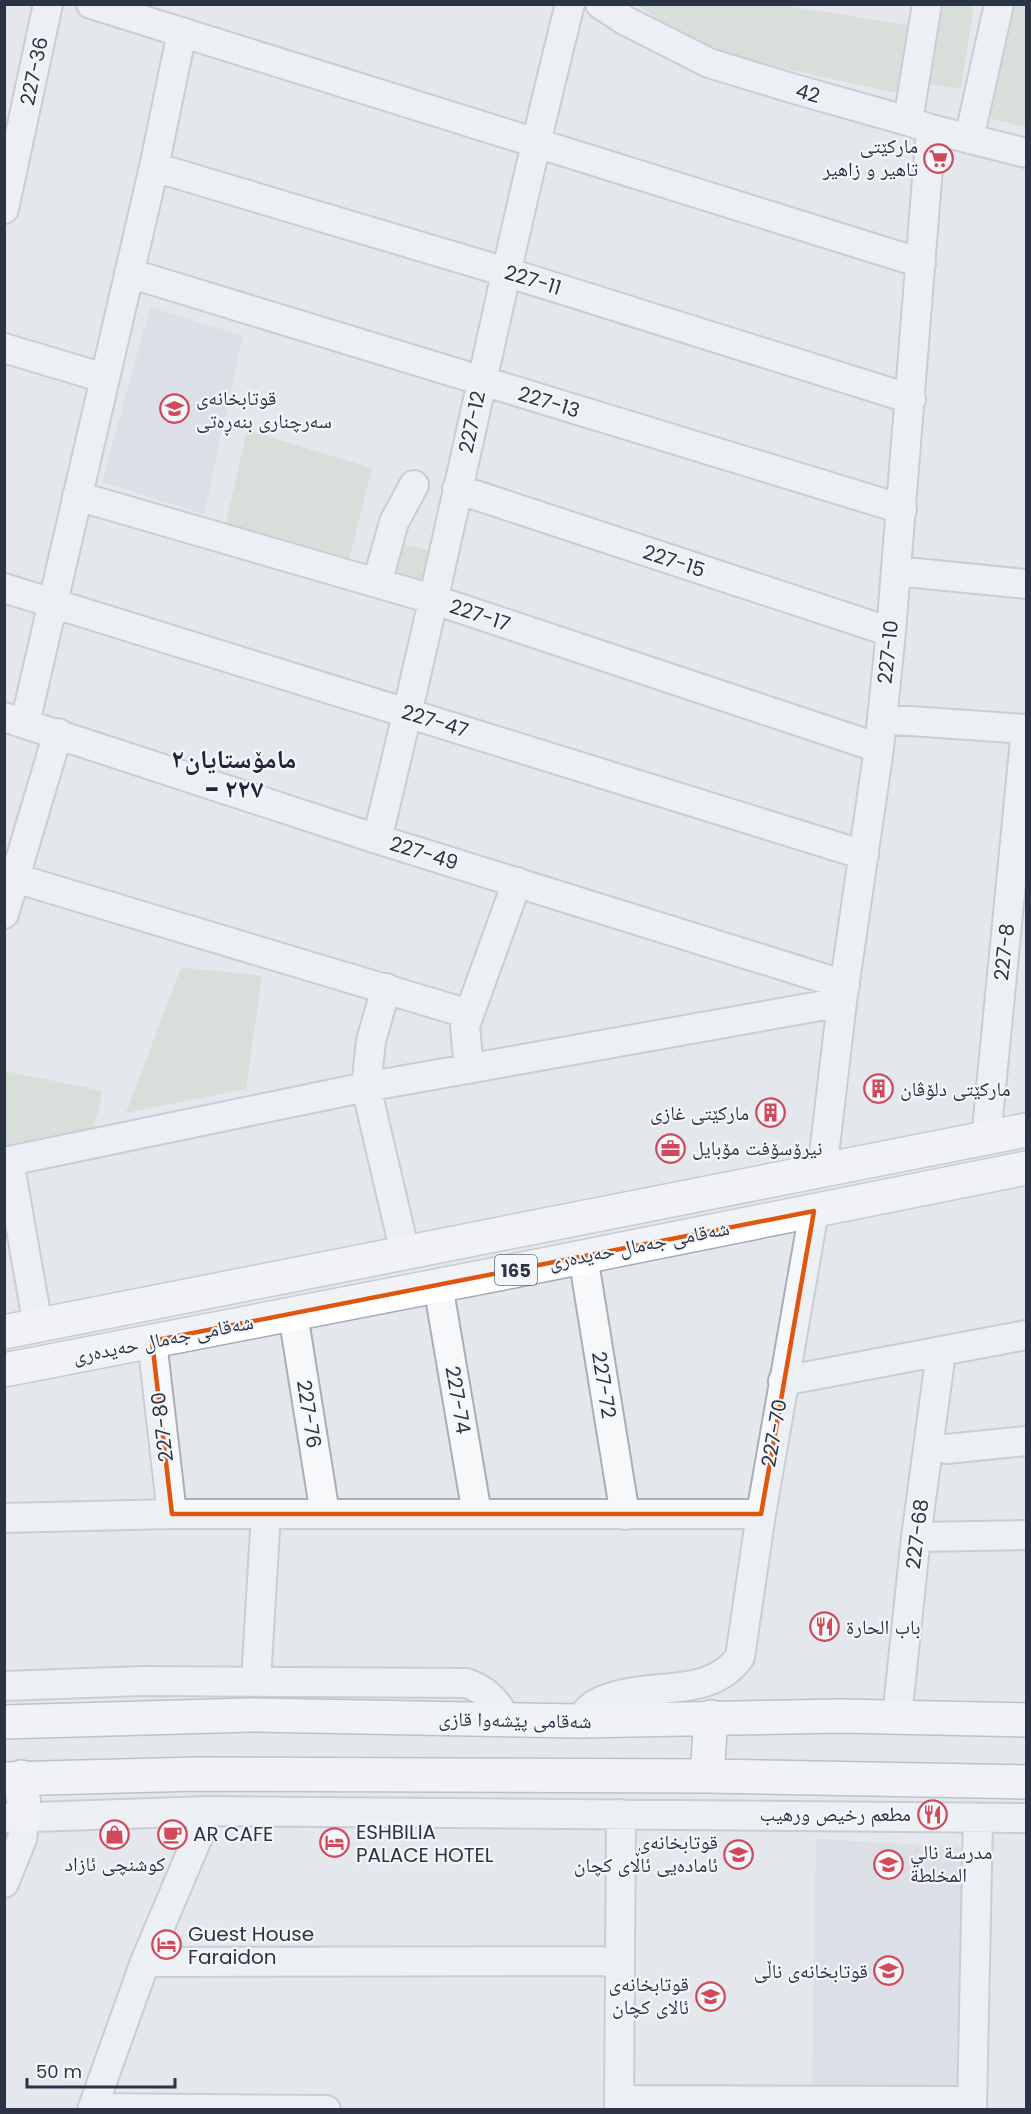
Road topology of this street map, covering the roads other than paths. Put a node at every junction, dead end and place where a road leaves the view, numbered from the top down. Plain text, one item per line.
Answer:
1 (48, 4) edge
2 (91, 4) edge
3 (570, 4) edge
4 (600, 4) edge
5 (927, 4) edge
6 (999, 4) edge
7 (182, 32) junction
8 (919, 125) junction
9 (969, 139) junction
10 (534, 144) junction
11 (1026, 153) edge
12 (154, 167) junction
13 (4, 209) edge
14 (921, 263) junction
15 (506, 272) junction
16 (129, 273) junction
17 (4, 348) edge
18 (104, 378) junction
19 (481, 382) junction
20 (911, 399) junction
21 (414, 484) dead end
22 (457, 489) junction
23 (77, 495) junction
24 (902, 509) junction
25 (896, 571) junction
26 (377, 583) junction
27 (1026, 584) edge
28 (4, 588) edge
29 (432, 599) junction
30 (54, 604) junction
31 (891, 632) junction
32 (408, 713) junction
33 (882, 719) junction
34 (15, 720) edge
35 (1026, 729) edge
36 (58, 733) junction
37 (879, 748) junction
38 (377, 839) junction
39 (864, 855) junction
40 (15, 878) junction
41 (517, 882) junction
42 (4, 914) edge
43 (386, 988) junction
44 (844, 994) junction
45 (469, 1014) junction
46 (469, 1069) junction
47 (366, 1087) junction
48 (1026, 1130) edge
49 (986, 1139) junction
50 (7, 1161) edge
51 (1026, 1168) edge
52 (822, 1172) junction
53 (814, 1211) junction
54 (506, 1234) junction
55 (405, 1253) junction
56 (583, 1256) junction
57 (513, 1271) junction
58 (438, 1285) junction
59 (293, 1314) junction
60 (38, 1326) junction
61 (4, 1332) edge
62 (1026, 1335) edge
63 (152, 1341) junction
64 (941, 1352) junction
65 (4, 1370) edge
66 (783, 1381) junction
67 (1026, 1441) edge
68 (946, 1449) dead end
69 (172, 1514) junction
70 (266, 1514) junction
71 (325, 1514) junction
72 (477, 1514) junction
73 (761, 1514) junction
74 (625, 1515) junction
75 (4, 1518) edge
76 (1026, 1535) edge
77 (916, 1537) junction
78 (256, 1681) junction
79 (4, 1686) edge
80 (711, 1717) junction
81 (897, 1717) junction
82 (507, 1720) junction
83 (1026, 1720) edge
84 (578, 1721) junction
85 (4, 1722) edge
86 (707, 1776) junction
87 (13, 1778) edge
88 (1026, 1782) edge
89 (209, 1811) junction
90 (621, 1814) junction
91 (15, 1817) edge
92 (978, 1818) junction
93 (1026, 1818) edge
94 (4, 1883) edge
95 (619, 1960) junction
96 (145, 1962) junction
97 (619, 2105) edge
98 (972, 2105) edge
99 (93, 2108) edge
100 (326, 2109) edge

1 - 13 street, 227-36
2 - 7 street
3 - 10 street, 227-12
4 - 8 street, 42
5 - 8 street, 227-10
6 - 9 street
7 - 10 street
7 - 12 street
8 - 9 street, 42
8 - 14 street, 227-10
9 - 11 street, 42
10 - 14 street
10 - 15 street, 227-12
12 - 15 street, 227-11
12 - 16 street
14 - 20 street, 227-10
15 - 19 street, 227-12
15 - 20 street, 227-11
16 - 18 street
16 - 19 street, 227-13
17 - 18 street
18 - 23 street
19 - 22 street, 227-12
19 - 24 street, 227-13
20 - 24 street, 227-10
21 - 26 street
22 - 29 street, 227-12
22 - 31 street, 227-15
23 - 26 street, 227-17
23 - 30 street
24 - 25 street, 227-10
25 - 27 street
25 - 31 street, 227-10
26 - 29 street, 227-17
28 - 30 street, 227-47
29 - 32 street, 227-12
29 - 37 street, 227-17
30 - 32 street, 227-47
30 - 34 street
31 - 33 street, 227-10
32 - 38 street, 227-12
32 - 39 street, 227-47
33 - 35 street
33 - 37 street, 227-10
34 - 36 street, 227-49
35 - 49 street, 227-8
36 - 38 street, 227-49
36 - 40 street
37 - 39 street, 227-10
38 - 41 street, 227-49
39 - 44 street, 227-10
40 - 42 street
40 - 43 street
41 - 44 street, 227-49
41 - 45 street
43 - 45 street
43 - 47 street
44 - 46 street
44 - 52 street, 227-10
45 - 46 street
46 - 47 street
47 - 50 street
47 - 55 street
48 - 49 main road, شەقامی جەمال حەیدەری / 165
49 - 52 main road, شەقامی جەمال حەیدەری / 165
50 - 60 street
51 - 53 main road, شەقامی جەمال حەیدەری / 165
52 - 54 main road, شەقامی جەمال حەیدەری / 165
53 - 56 main road, شەقامی جەمال حەیدەری / 165
53 - 66 street, 227-70
54 - 55 main road, شەقامی جەمال حەیدەری / 165
54 - 57 main road
55 - 60 main road, شەقامی جەمال حەیدەری / 165
56 - 57 main road, شەقامی جەمال حەیدەری / 165
56 - 74 street, 227-72
57 - 58 main road, شەقامی جەمال حەیدەری / 165
58 - 59 main road, شەقامی جەمال حەیدەری / 165
58 - 72 street, 227-74
59 - 63 main road, شەقامی جەمال حەیدەری / 165
59 - 71 street, 227-76
60 - 61 main road, شەقامی جەمال حەیدەری / 165
62 - 64 street
63 - 65 main road, شەقامی جەمال حەیدەری / 165
63 - 69 street, 227-80
64 - 66 street
64 - 77 street, 227-68
66 - 73 street, 227-70
67 - 68 street
69 - 70 street
69 - 75 street
70 - 71 street
70 - 78 street
71 - 72 street
72 - 74 street
73 - 74 street
73 - 84 street, 227-70
76 - 77 street
77 - 81 street, 227-68
78 - 79 street
78 - 82 street
80 - 81 main road, شەقامی پێشەوا قازی
80 - 84 main road, شەقامی پێشەوا قازی
80 - 86 main road
81 - 83 main road, شەقامی پێشەوا قازی
82 - 84 main road, شەقامی پێشەوا قازی
82 - 85 main road, شەقامی پێشەوا قازی
86 - 87 main road
86 - 88 main road
87 - 91 main road
89 - 90 street
89 - 91 street
89 - 96 street
90 - 92 street
90 - 95 street
91 - 94 street
92 - 93 street
92 - 98 street
95 - 96 street
95 - 97 street
96 - 99 street
97 - 98 street
99 - 100 street

